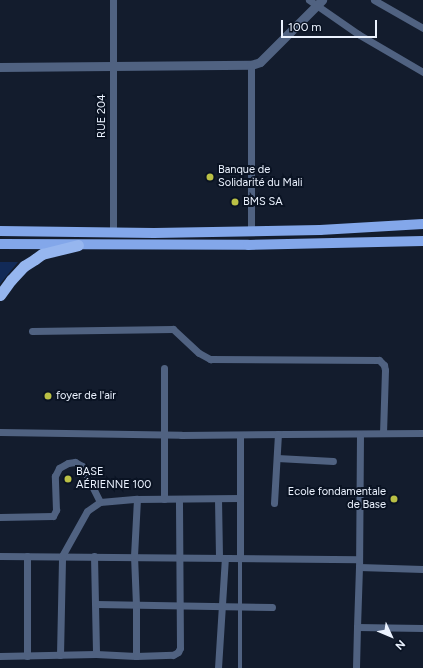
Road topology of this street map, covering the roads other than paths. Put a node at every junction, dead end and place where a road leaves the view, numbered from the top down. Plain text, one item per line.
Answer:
1 (113, 0) edge
2 (374, 0) edge
3 (316, 2) edge
4 (423, 28) edge
5 (251, 65) junction
6 (113, 66) junction
7 (0, 67) edge
8 (423, 72) edge
9 (0, 223) edge
10 (423, 224) edge
11 (0, 231) edge
12 (251, 231) junction
13 (28, 232) junction
14 (113, 232) junction
15 (423, 240) edge
16 (0, 244) edge
17 (78, 245) junction
18 (0, 295) edge
19 (32, 330) dead end
20 (164, 368) dead end
21 (0, 432) edge
22 (384, 433) junction
23 (423, 433) edge
24 (278, 434) junction
25 (360, 434) junction
26 (165, 435) junction
27 (240, 435) junction
28 (277, 458) junction
29 (333, 461) dead end
30 (240, 498) junction
31 (164, 499) junction
32 (179, 499) junction
33 (218, 499) junction
34 (137, 500) junction
35 (100, 502) junction
36 (274, 504) dead end
37 (0, 517) edge
38 (0, 556) edge
39 (27, 556) junction
40 (62, 556) junction
41 (94, 556) junction
42 (134, 556) junction
43 (178, 557) junction
44 (222, 557) junction
45 (240, 557) junction
46 (359, 559) junction
47 (359, 567) junction
48 (423, 569) edge
49 (96, 604) junction
50 (136, 605) junction
51 (180, 605) junction
52 (222, 605) junction
53 (240, 606) junction
54 (272, 607) dead end
55 (357, 627) junction
56 (423, 628) edge
57 (96, 654) junction
58 (60, 655) junction
59 (0, 656) edge
60 (27, 656) junction
61 (136, 656) junction
62 (218, 668) edge
63 (240, 668) edge
64 (356, 668) edge

1 - 6 street, RUE 204
2 - 4 street
3 - 5 street
3 - 8 street
5 - 6 street
5 - 12 street
6 - 7 street
6 - 14 street, RUE 204
9 - 13 main road
10 - 12 main road
11 - 13 main road
12 - 14 main road
13 - 14 main road
15 - 17 main road
16 - 17 main road
17 - 18 highway
19 - 22 street
20 - 26 street
21 - 26 street
22 - 23 street
22 - 25 street
24 - 25 street
24 - 27 street
24 - 28 street
25 - 46 street
26 - 27 street
26 - 31 street
27 - 30 street
28 - 29 street
28 - 36 street
30 - 33 street
30 - 45 street
31 - 32 street
31 - 34 street
32 - 33 street
32 - 43 street
33 - 44 street
34 - 35 street
34 - 42 street
35 - 37 street
35 - 40 street
38 - 39 street
39 - 40 street
39 - 60 street
40 - 41 street
40 - 58 street
41 - 42 street
41 - 49 street
42 - 43 street
42 - 50 street
43 - 44 street
43 - 51 street
44 - 45 street
44 - 52 street
45 - 46 street
45 - 53 lane
46 - 47 street
47 - 48 street
47 - 55 street
49 - 50 street
49 - 57 street
50 - 51 street
50 - 61 street
51 - 52 street
51 - 61 street
52 - 53 street
52 - 62 street
53 - 54 street
53 - 63 lane
55 - 56 street
55 - 64 street
57 - 58 street
57 - 61 street
58 - 60 street
59 - 60 street

